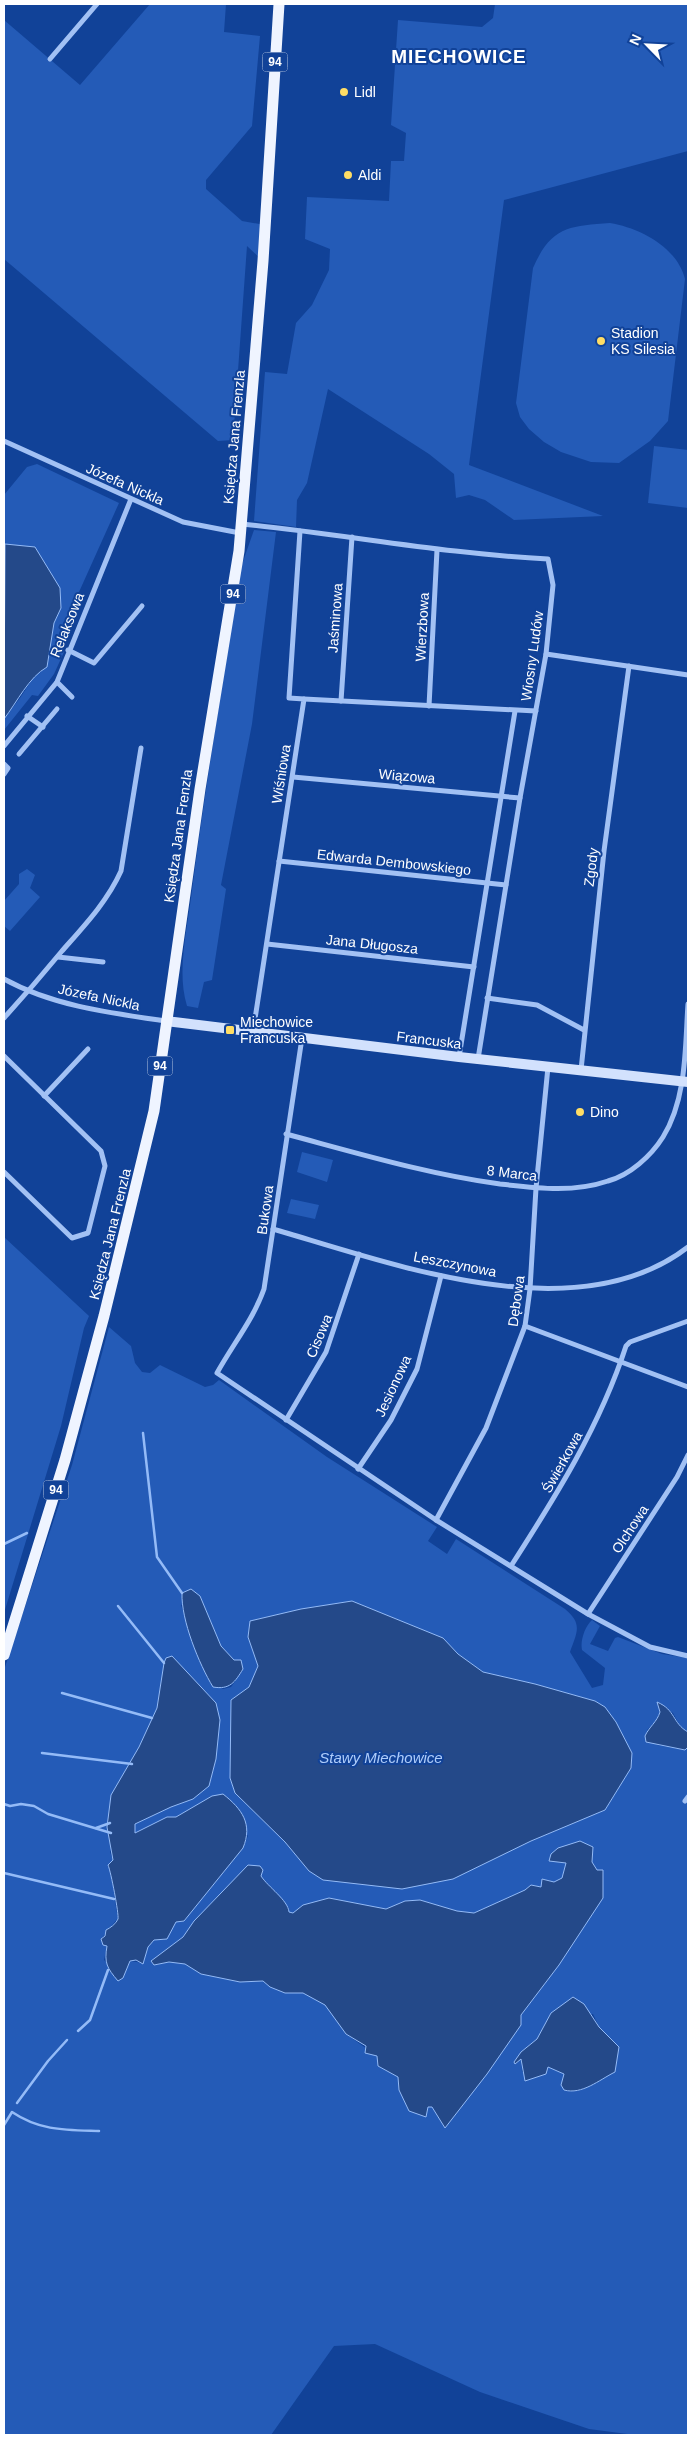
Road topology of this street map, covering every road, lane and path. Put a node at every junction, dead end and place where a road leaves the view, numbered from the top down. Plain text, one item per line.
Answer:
1 (97, 4) edge
2 (279, 4) edge
3 (50, 60) dead end
4 (4, 441) edge
5 (131, 499) junction
6 (241, 528) junction
7 (300, 531) junction
8 (352, 537) junction
9 (437, 550) junction
10 (142, 606) dead end
11 (68, 650) junction
12 (546, 654) junction
13 (629, 666) junction
14 (688, 675) edge
15 (57, 682) junction
16 (72, 697) dead end
17 (304, 699) junction
18 (341, 701) junction
19 (429, 706) junction
20 (57, 709) dead end
21 (515, 711) junction
22 (536, 711) junction
23 (28, 716) junction
24 (42, 727) junction
25 (4, 746) edge
26 (141, 748) dead end
27 (20, 754) dead end
28 (4, 764) edge
29 (4, 774) edge
30 (293, 777) junction
31 (500, 796) junction
32 (520, 798) junction
33 (279, 861) junction
34 (486, 883) junction
35 (506, 885) junction
36 (267, 944) junction
37 (58, 957) junction
38 (103, 962) dead end
39 (474, 966) junction
40 (4, 979) edge
41 (29, 992) junction
42 (487, 998) junction
43 (688, 1004) edge
44 (4, 1018) edge
45 (166, 1021) junction
46 (584, 1030) junction
47 (253, 1033) junction
48 (302, 1038) junction
49 (88, 1049) dead end
50 (4, 1056) edge
51 (459, 1057) junction
52 (478, 1059) junction
53 (548, 1066) junction
54 (581, 1070) junction
55 (685, 1082) edge
56 (44, 1096) junction
57 (286, 1134) junction
58 (4, 1172) edge
59 (536, 1188) junction
60 (274, 1229) junction
61 (688, 1247) edge
62 (359, 1254) junction
63 (441, 1276) junction
64 (530, 1289) junction
65 (688, 1321) edge
66 (525, 1326) junction
67 (621, 1362) junction
68 (688, 1387) edge
69 (286, 1420) junction
70 (688, 1455) edge
71 (358, 1469) junction
72 (436, 1520) junction
73 (511, 1566) junction
74 (588, 1614) junction
75 (4, 1655) edge
76 (688, 1656) edge

1 - 3 street
2 - 6 main road, Księdza Jana Frenzla / 94
4 - 5 street, Józefa Nickla
5 - 6 street, Józefa Nickla
5 - 11 street, Relaksowa
6 - 7 street, Wiosny Ludów
6 - 45 main road, Księdza Jana Frenzla / 94
7 - 8 street, Wiosny Ludów
7 - 17 street
8 - 9 street, Wiosny Ludów
8 - 18 street, Jaśminowa
9 - 12 street, Wiosny Ludów
9 - 19 street, Wierzbowa
10 - 11 street
11 - 15 street, Relaksowa
12 - 13 street
12 - 22 street, Wiosny Ludów
13 - 14 street
13 - 46 street, Zgody
15 - 16 street
15 - 23 street, Relaksowa
17 - 18 street
17 - 30 street, Wiśniowa
18 - 19 street
19 - 21 street
20 - 24 street
21 - 22 street
21 - 31 street, Wiosny Ludów
22 - 32 street, Wiosny Ludów
23 - 24 street
23 - 25 street, Relaksowa
24 - 27 street
26 - 37 street, Józefa Nickla
28 - 29 street
30 - 31 street, Wiązowa
30 - 33 street, Wiśniowa
31 - 32 street, Wiązowa
31 - 34 street, Wiosny Ludów
32 - 35 street, Wiosny Ludów
33 - 34 street, Edwarda Dembowskiego
33 - 36 street, Wiśniowa
34 - 35 street, Edwarda Dembowskiego
34 - 39 street, Wiosny Ludów
35 - 42 street, Wiosny Ludów
36 - 39 street, Jana Długosza
36 - 47 street, Wiśniowa
37 - 38 street
37 - 41 street, Józefa Nickla
39 - 51 street, Wiosny Ludów
40 - 41 street, Józefa Nickla
41 - 44 street, Józefa Nickla
41 - 45 street, Józefa Nickla
42 - 46 street
42 - 52 street, Wiosny Ludów
43 - 55 street, 8 Marca
45 - 47 street, Francuska
45 - 75 main road, Księdza Jana Frenzla / 94
46 - 54 street, Zgody
47 - 48 street, Francuska
48 - 51 street, Francuska
48 - 57 street, Bukowa
49 - 56 street
50 - 56 street
51 - 52 street, Francuska
52 - 53 street, Francuska
53 - 54 street, Francuska
53 - 59 street, Dębowa
54 - 55 street, Francuska
55 - 59 street, 8 Marca
56 - 58 street
57 - 59 street, 8 Marca
57 - 60 street, Bukowa
59 - 64 street, Dębowa
60 - 62 street, Leszczynowa
60 - 69 street, Bukowa
61 - 64 street, Leszczynowa
62 - 63 street, Leszczynowa
62 - 69 street, Cisowa
63 - 64 street, Leszczynowa
63 - 71 street, Jesionowa
64 - 66 street, Dębowa
65 - 67 street, Świerkowa
66 - 67 street
66 - 72 street, Dębowa
67 - 68 street
67 - 73 street, Świerkowa
69 - 71 street
70 - 74 street, Olchowa
71 - 72 street
72 - 73 street
73 - 74 street
74 - 76 street

